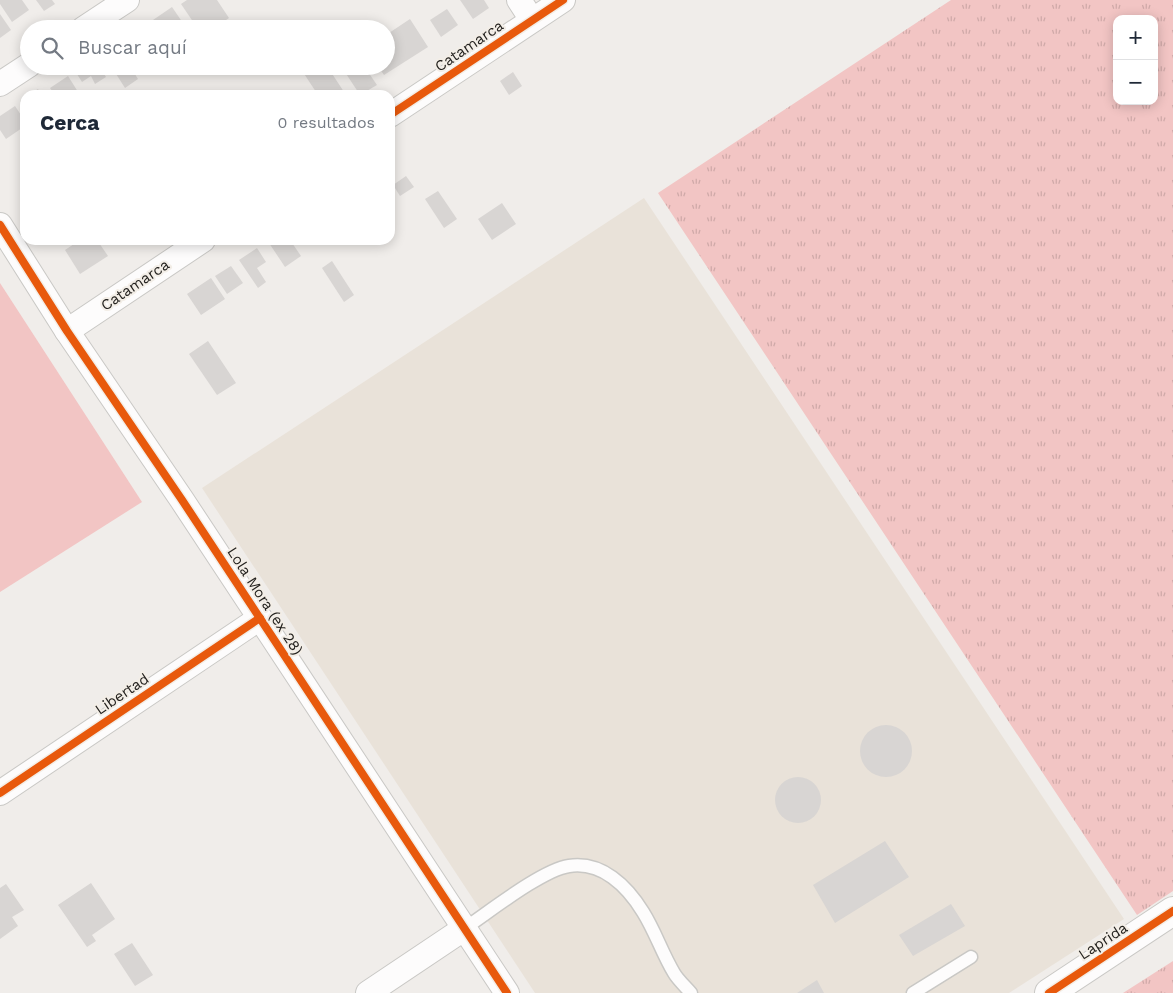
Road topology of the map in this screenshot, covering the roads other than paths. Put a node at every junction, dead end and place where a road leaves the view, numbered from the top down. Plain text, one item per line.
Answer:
1 (127, 0) edge
2 (519, 0) edge
3 (563, 0) edge
4 (97, 20) edge
5 (532, 20) junction
6 (20, 71) edge
7 (0, 84) edge
8 (395, 112) edge
9 (0, 225) edge
10 (196, 245) edge
11 (67, 331) junction
12 (260, 618) junction
13 (0, 793) edge
14 (1173, 912) edge
15 (465, 928) junction
16 (971, 957) dead end
17 (368, 993) edge
18 (507, 993) edge
19 (692, 993) edge
20 (913, 993) edge
21 (1049, 993) edge

1 - 4 street
2 - 5 street
3 - 5 street, Catamarca
5 - 8 street, Catamarca
6 - 7 street
9 - 11 street, Lola Mora (ex 28)
10 - 11 street, Catamarca
11 - 12 street, Lola Mora (ex 28)
12 - 13 street, Libertad
12 - 15 street, Lola Mora (ex 28)
14 - 21 street, Laprida
15 - 17 street
15 - 18 street, Lola Mora (ex 28)
15 - 19 lane
16 - 20 lane

